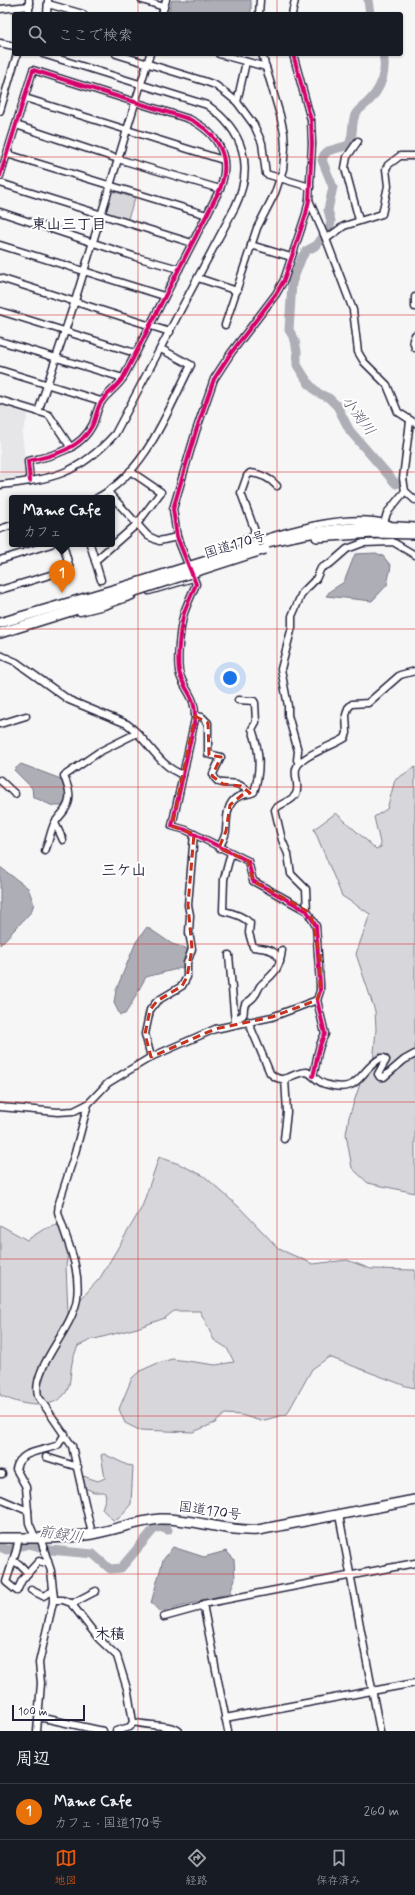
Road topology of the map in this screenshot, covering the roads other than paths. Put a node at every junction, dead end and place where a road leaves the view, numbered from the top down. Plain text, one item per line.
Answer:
1 (142, 0) edge
2 (166, 0) edge
3 (260, 0) edge
4 (295, 0) edge
5 (48, 2) edge
6 (30, 3) edge
7 (164, 7) junction
8 (0, 9) edge
9 (47, 12) edge
10 (77, 12) edge
11 (163, 12) edge
12 (259, 12) edge
13 (292, 12) edge
14 (0, 43) edge
15 (12, 46) edge
16 (16, 56) edge
17 (49, 56) edge
18 (123, 56) edge
19 (149, 56) edge
20 (226, 56) edge
21 (263, 56) edge
22 (294, 56) edge
23 (246, 62) junction
24 (147, 63) junction
25 (266, 67) junction
26 (140, 84) junction
27 (25, 98) junction
28 (135, 102) junction
29 (237, 102) junction
30 (0, 111) edge
31 (16, 125) junction
32 (126, 130) junction
33 (358, 141) dead end
34 (7, 154) junction
35 (415, 156) edge
36 (118, 159) junction
37 (223, 160) junction
38 (0, 176) edge
39 (281, 177) junction
40 (0, 183) edge
41 (110, 186) junction
42 (310, 187) junction
43 (220, 189) junction
44 (309, 200) junction
45 (0, 212) edge
46 (101, 215) junction
47 (207, 215) junction
48 (359, 220) junction
49 (326, 239) junction
50 (93, 242) junction
51 (192, 243) junction
52 (0, 245) edge
53 (251, 245) junction
54 (291, 258) junction
55 (178, 269) junction
56 (84, 271) junction
57 (0, 278) edge
58 (198, 278) junction
59 (237, 291) junction
60 (164, 296) junction
61 (415, 297) edge
62 (75, 301) junction
63 (415, 307) edge
64 (0, 311) edge
65 (150, 325) junction
66 (225, 325) dead end
67 (65, 331) junction
68 (170, 332) junction
69 (415, 335) edge
70 (0, 341) edge
71 (415, 348) edge
72 (161, 349) junction
73 (136, 353) junction
74 (56, 357) junction
75 (0, 370) edge
76 (123, 378) junction
77 (47, 384) junction
78 (0, 400) edge
79 (101, 401) junction
80 (38, 412) junction
81 (412, 422) edge
82 (71, 448) junction
83 (130, 471) junction
84 (30, 482) junction
85 (0, 485) edge
86 (277, 486) dead end
87 (406, 491) junction
88 (108, 492) junction
89 (102, 495) edge
90 (111, 495) edge
91 (115, 500) edge
92 (415, 500) edge
93 (384, 523) junction
94 (137, 524) junction
95 (396, 526) junction
96 (415, 528) edge
97 (415, 534) edge
98 (177, 537) junction
99 (115, 543) edge
100 (244, 545) junction
101 (264, 546) junction
102 (41, 547) edge
103 (64, 547) edge
104 (91, 547) edge
105 (111, 547) edge
106 (415, 555) edge
107 (0, 560) edge
108 (95, 561) junction
109 (188, 563) junction
110 (193, 578) junction
111 (101, 580) dead end
112 (162, 587) junction
113 (131, 589) junction
114 (0, 590) edge
115 (38, 621) junction
116 (0, 623) edge
117 (0, 633) edge
118 (0, 655) edge
119 (415, 671) edge
120 (238, 700) dead end
121 (26, 716) dead end
122 (195, 716) junction
123 (0, 724) edge
124 (137, 733) junction
125 (299, 763) junction
126 (183, 775) junction
127 (0, 780) edge
128 (15, 794) dead end
129 (250, 794) junction
130 (55, 823) junction
131 (194, 834) junction
132 (63, 840) dead end
133 (219, 848) junction
134 (45, 851) dead end
135 (231, 853) junction
136 (306, 911) junction
137 (282, 950) dead end
138 (229, 955) dead end
139 (280, 962) junction
140 (317, 1000) junction
141 (248, 1021) junction
142 (235, 1022) junction
143 (415, 1054) edge
144 (151, 1057) junction
145 (313, 1076) junction
146 (285, 1079) junction
147 (88, 1104) junction
148 (0, 1107) edge
149 (284, 1139) dead end
150 (65, 1434) junction
151 (46, 1457) dead end
152 (78, 1467) junction
153 (0, 1499) edge
154 (415, 1500) edge
155 (28, 1511) junction
156 (339, 1515) junction
157 (92, 1534) junction
158 (38, 1537) junction
159 (0, 1538) edge
160 (19, 1538) junction
161 (48, 1560) junction
162 (13, 1561) junction
163 (415, 1563) edge
164 (28, 1573) junction
165 (350, 1575) junction
166 (30, 1590) dead end
167 (53, 1591) junction
168 (96, 1591) dead end
169 (53, 1600) junction
170 (73, 1606) junction
171 (204, 1606) junction
172 (164, 1617) dead end
173 (415, 1683) edge
174 (372, 1691) junction
175 (39, 1717) junction
176 (225, 1718) junction
177 (133, 1722) junction
178 (37, 1731) edge
179 (103, 1731) edge
180 (116, 1731) edge
181 (179, 1731) edge
182 (228, 1731) edge
183 (380, 1731) edge

1 - 7 street
2 - 7 street
3 - 12 street
4 - 13 street
5 - 9 street
5 - 10 street
6 - 8 street
7 - 11 street
14 - 15 street
16 - 30 street
17 - 26 street
18 - 24 street
19 - 24 street
20 - 23 street
21 - 25 street
22 - 42 street
23 - 25 street
23 - 29 street
24 - 26 street
24 - 29 street
25 - 39 street
26 - 28 street
26 - 58 street
27 - 28 street
27 - 31 street
27 - 32 street
28 - 32 street
28 - 37 street
29 - 39 street
31 - 34 street
31 - 36 street
32 - 36 street
32 - 37 street
33 - 48 street
34 - 38 street
34 - 41 street
35 - 48 street
36 - 41 street
36 - 43 street
37 - 43 street
39 - 42 street
39 - 53 street
40 - 46 street
41 - 46 street
41 - 47 street
42 - 44 street
43 - 47 street
44 - 49 street
44 - 54 street
45 - 50 street
46 - 50 street
46 - 51 street
47 - 51 street
48 - 49 street
49 - 81 street
50 - 55 street
50 - 56 street
51 - 55 street
52 - 56 street
53 - 54 street
53 - 59 street
54 - 98 street
55 - 60 street
56 - 60 street
56 - 62 street
57 - 62 street
58 - 59 street
58 - 68 street
59 - 66 street
60 - 65 street
61 - 63 street
62 - 65 street
62 - 67 street
64 - 67 street
65 - 68 street
65 - 73 street
67 - 73 street
67 - 74 street
68 - 72 street
69 - 71 street
70 - 74 street
72 - 83 street
72 - 84 street
73 - 76 street
74 - 76 street
74 - 77 street
75 - 77 street
76 - 79 street
77 - 79 street
77 - 80 street
78 - 80 street
79 - 82 street
80 - 82 street
81 - 87 street
82 - 84 street
83 - 88 street
83 - 94 street
84 - 85 street
86 - 100 street
87 - 92 street
87 - 93 street
88 - 89 street
88 - 90 street
91 - 94 street
93 - 95 street
93 - 100 street
94 - 98 street
94 - 99 street
95 - 96 highway, 国道170号
95 - 101 highway, 国道170号
97 - 101 highway, 国道170号
98 - 109 street
100 - 109 street
101 - 113 highway, 国道170号, bridge
102 - 107 street
103 - 114 street
104 - 108 street
105 - 108 street
106 - 125 street
108 - 111 street
109 - 110 street
109 - 112 street
110 - 112 street
110 - 122 street
112 - 115 street
113 - 115 highway, 国道170号
113 - 116 highway, 国道170号
115 - 117 highway, 国道170号
118 - 124 street
119 - 125 street
120 - 129 street
121 - 123 street
122 - 126 street
122 - 129 street
124 - 126 street
124 - 130 street
125 - 136 street
126 - 131 street
127 - 128 street
129 - 133 street
130 - 132 street
130 - 134 street
131 - 133 street
131 - 144 street
133 - 135 street
135 - 136 street
135 - 139 street
136 - 140 street
137 - 139 street
138 - 142 street
139 - 142 street
140 - 141 street
140 - 145 street
141 - 142 street
141 - 146 street
142 - 144 street
143 - 145 street
144 - 147 street
145 - 146 street
146 - 149 street
147 - 148 street
147 - 150 street
150 - 152 street
150 - 155 street
151 - 152 street
152 - 157 street
153 - 155 street
154 - 156 highway, 国道170号
155 - 158 street
156 - 157 highway, 国道170号
156 - 165 street
157 - 158 highway, 国道170号
158 - 160 highway, 国道170号
158 - 161 street
159 - 160 highway, 国道170号
160 - 162 street
161 - 164 street
161 - 167 street
162 - 164 street
162 - 164 street
163 - 165 street
165 - 171 street
165 - 174 street
166 - 167 street
167 - 169 street
168 - 170 street
169 - 170 street
169 - 175 street
170 - 177 street
171 - 172 street
171 - 176 street
173 - 174 street
174 - 176 street
174 - 183 street
175 - 178 street
175 - 179 street
176 - 182 street
177 - 180 street
177 - 181 street

